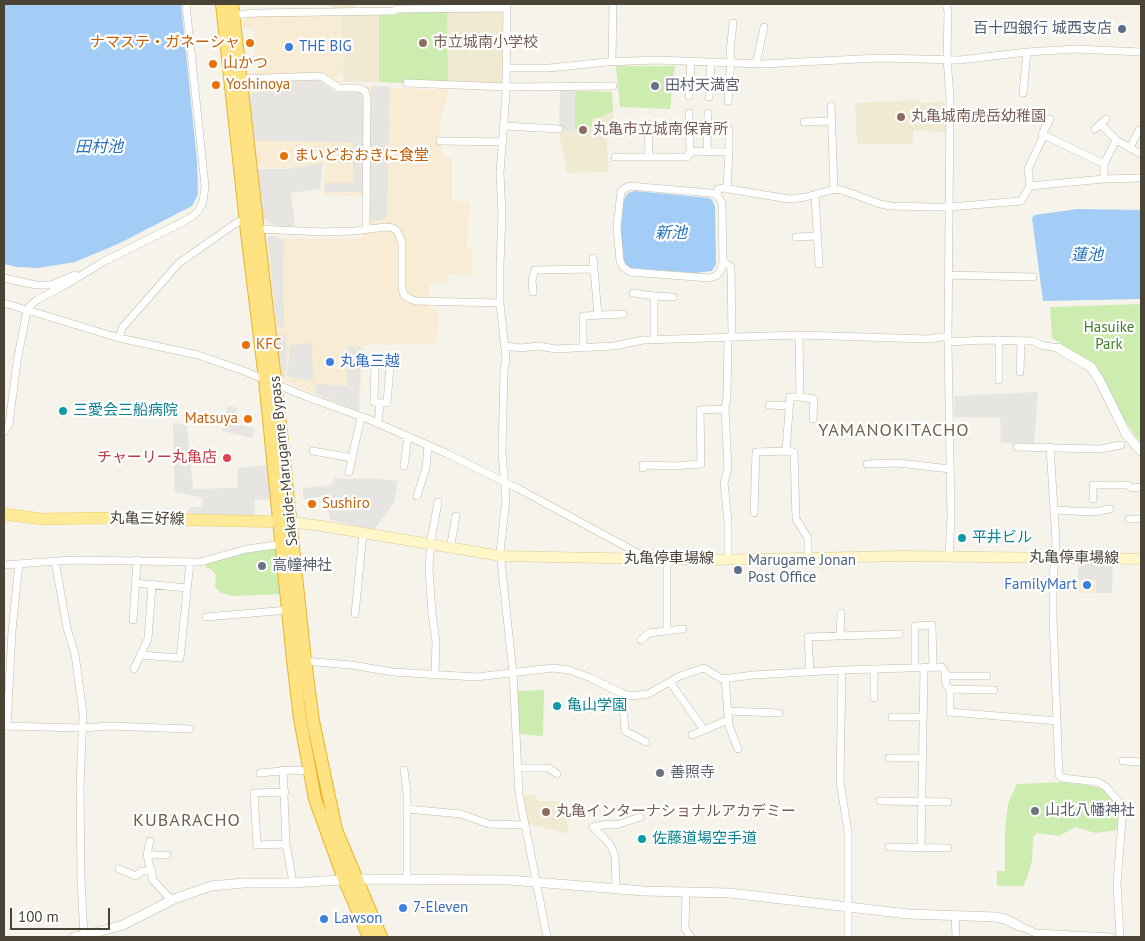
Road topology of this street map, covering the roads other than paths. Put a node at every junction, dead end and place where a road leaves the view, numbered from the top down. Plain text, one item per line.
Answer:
1 (186, 4) edge
2 (222, 4) edge
3 (613, 4) edge
4 (946, 4) edge
5 (507, 6) edge
6 (232, 10) edge
7 (733, 22) dead end
8 (764, 27) dead end
9 (1028, 52) junction
10 (1141, 52) edge
11 (947, 60) junction
12 (612, 61) junction
13 (691, 62) junction
14 (711, 63) junction
15 (731, 63) junction
16 (756, 64) junction
17 (507, 68) junction
18 (236, 80) junction
19 (406, 83) dead end
20 (613, 86) dead end
21 (506, 87) junction
22 (1023, 93) dead end
23 (689, 96) dead end
24 (709, 96) dead end
25 (728, 101) dead end
26 (832, 106) dead end
27 (689, 113) dead end
28 (708, 114) dead end
29 (1050, 119) dead end
30 (832, 120) junction
31 (804, 122) dead end
32 (648, 124) dead end
33 (1101, 124) dead end
34 (504, 126) junction
35 (559, 129) dead end
36 (729, 130) dead end
37 (1140, 130) dead end
38 (1044, 135) junction
39 (1116, 140) junction
40 (440, 141) dead end
41 (503, 142) junction
42 (1130, 148) junction
43 (707, 152) junction
44 (730, 152) junction
45 (690, 153) junction
46 (1141, 154) edge
47 (615, 157) dead end
48 (649, 157) junction
49 (1104, 164) junction
50 (1141, 178) edge
51 (1104, 179) junction
52 (1030, 186) junction
53 (727, 189) junction
54 (834, 190) junction
55 (716, 195) junction
56 (815, 195) junction
57 (949, 207) junction
58 (246, 219) junction
59 (257, 229) junction
60 (366, 229) junction
61 (817, 236) junction
62 (796, 237) dead end
63 (594, 258) dead end
64 (723, 261) junction
65 (103, 262) junction
66 (819, 264) dead end
67 (594, 269) junction
68 (949, 275) junction
69 (1033, 277) dead end
70 (4, 278) edge
71 (533, 292) dead end
72 (633, 293) dead end
73 (654, 296) junction
74 (673, 297) dead end
75 (4, 303) edge
76 (500, 303) junction
77 (27, 310) junction
78 (623, 314) dead end
79 (598, 315) junction
80 (800, 335) junction
81 (730, 337) junction
82 (119, 338) junction
83 (948, 339) junction
84 (654, 340) junction
85 (999, 340) junction
86 (1021, 341) junction
87 (506, 346) junction
88 (583, 348) junction
89 (1058, 348) joint
90 (1020, 372) dead end
91 (999, 380) dead end
92 (271, 381) junction
93 (800, 397) junction
94 (380, 403) junction
95 (769, 405) dead end
96 (789, 406) junction
97 (725, 409) junction
98 (361, 417) junction
99 (813, 419) dead end
100 (378, 423) junction
101 (4, 432) edge
102 (408, 436) junction
103 (428, 445) junction
104 (1121, 445) dead end
105 (1017, 447) dead end
106 (1050, 448) junction
107 (313, 450) dead end
108 (786, 451) junction
109 (1141, 451) edge
110 (352, 458) junction
111 (867, 464) dead end
112 (404, 466) dead end
113 (643, 468) dead end
114 (950, 469) junction
115 (349, 472) dead end
116 (504, 482) junction
117 (1141, 487) edge
118 (417, 496) dead end
119 (1093, 499) dead end
120 (438, 502) dead end
121 (1110, 509) dead end
122 (1054, 510) junction
123 (754, 513) dead end
124 (4, 514) edge
125 (456, 516) dead end
126 (1129, 518) dead end
127 (1141, 519) edge
128 (285, 522) junction
129 (363, 533) junction
130 (283, 544) junction
131 (431, 546) junction
132 (450, 549) junction
133 (501, 556) junction
134 (808, 557) junction
135 (949, 557) junction
136 (1054, 557) junction
137 (1141, 558) edge
138 (728, 559) junction
139 (137, 560) junction
140 (650, 560) junction
141 (668, 560) junction
142 (55, 561) junction
143 (190, 562) junction
144 (19, 564) junction
145 (4, 565) edge
146 (135, 583) junction
147 (152, 584) junction
148 (187, 588) junction
149 (288, 610) junction
150 (841, 613) dead end
151 (355, 614) dead end
152 (206, 617) dead end
153 (133, 620) dead end
154 (684, 629) dead end
155 (667, 631) junction
156 (899, 634) dead end
157 (840, 636) junction
158 (640, 640) dead end
159 (140, 655) junction
160 (299, 661) junction
161 (915, 667) junction
162 (924, 667) junction
163 (933, 667) junction
164 (874, 668) junction
165 (134, 669) dead end
166 (842, 670) junction
167 (810, 672) junction
168 (514, 673) junction
169 (435, 675) junction
170 (946, 676) junction
171 (987, 676) dead end
172 (725, 678) junction
173 (670, 682) junction
174 (950, 689) junction
175 (994, 690) dead end
176 (622, 693) junction
177 (874, 698) dead end
178 (727, 711) junction
179 (778, 713) dead end
180 (892, 717) dead end
181 (923, 717) junction
182 (728, 720) junction
183 (1057, 721) junction
184 (5, 726) edge
185 (82, 728) junction
186 (190, 729) dead end
187 (704, 730) junction
188 (692, 735) dead end
189 (646, 742) dead end
190 (738, 749) dead end
191 (889, 758) dead end
192 (922, 758) junction
193 (1123, 762) dead end
194 (1141, 762) edge
195 (518, 768) junction
196 (283, 770) junction
197 (404, 770) dead end
198 (309, 771) junction
199 (260, 773) dead end
200 (557, 774) dead end
201 (285, 792) junction
202 (880, 801) dead end
203 (922, 802) junction
204 (948, 802) dead end
205 (407, 809) junction
206 (640, 817) dead end
207 (525, 825) junction
208 (150, 841) dead end
209 (286, 844) junction
210 (889, 847) dead end
211 (921, 848) junction
212 (948, 848) dead end
213 (147, 854) junction
214 (167, 855) dead end
215 (119, 869) dead end
216 (152, 870) junction
217 (350, 879) junction
218 (407, 879) junction
219 (536, 882) junction
220 (293, 884) junction
221 (616, 888) junction
222 (686, 892) junction
223 (171, 900) junction
224 (849, 908) junction
225 (955, 916) junction
226 (1020, 926) joint
227 (1031, 934) edge
228 (1061, 936) edge
229 (1078, 936) edge
230 (80, 937) edge
231 (369, 937) edge
232 (381, 937) edge
233 (547, 937) edge
234 (691, 937) edge
235 (848, 937) edge
236 (956, 937) edge
237 (1111, 937) edge
238 (1120, 937) edge

1 - 65 street
2 - 18 highway, Sakaide-Marugame Bypass
3 - 12 street
4 - 11 street
5 - 6 street
5 - 17 street
6 - 18 highway, Sakaide-Marugame Bypass
7 - 15 street
8 - 16 street
9 - 10 street
9 - 11 street
9 - 22 street
11 - 16 street
11 - 57 street
12 - 13 street
12 - 17 street
13 - 14 street
13 - 23 street
14 - 15 street
14 - 24 street
15 - 16 street
15 - 25 street
17 - 21 street
18 - 58 highway, Sakaide-Marugame Bypass
18 - 59 highway, Sakaide-Marugame Bypass
18 - 60 street
19 - 21 street
20 - 21 street
21 - 34 street
26 - 30 street
27 - 45 street
28 - 43 street
29 - 38 street
30 - 31 street
30 - 54 street
32 - 48 street
33 - 39 street
34 - 35 street
34 - 41 street
36 - 44 street
37 - 42 street
38 - 49 street
38 - 52 street
39 - 42 street
39 - 49 street
40 - 41 street
41 - 76 street
42 - 46 street
43 - 44 street
43 - 45 street
44 - 53 street
45 - 48 street
47 - 48 street
49 - 51 street
50 - 51 street
51 - 52 street
52 - 57 street
53 - 55 street
53 - 56 street
54 - 56 street
54 - 57 street
55 - 64 street
55 - 64 street
56 - 61 street
57 - 68 street
58 - 82 street
58 - 92 highway, Sakaide-Marugame Bypass
59 - 60 street
59 - 92 highway, Sakaide-Marugame Bypass
60 - 76 street
61 - 62 street
61 - 66 street
63 - 67 street
64 - 81 street
65 - 70 street
65 - 77 street
67 - 71 street
67 - 79 street
68 - 69 street
68 - 83 street
72 - 73 street
73 - 74 street
73 - 84 street
75 - 77 street
76 - 87 street
77 - 82 street
77 - 101 street
78 - 79 street
79 - 88 street
80 - 81 street
80 - 83 street
80 - 93 street
81 - 84 street
81 - 97 street
82 - 92 street
83 - 85 street
83 - 114 street
84 - 88 street
85 - 86 street
85 - 91 street
86 - 89 street
86 - 90 street
87 - 88 street
87 - 116 street
89 - 109 street
92 - 98 street
92 - 128 highway, Sakaide-Marugame Bypass
93 - 96 street
93 - 99 street
94 - 94 street
94 - 100 street
95 - 96 street
96 - 108 street
97 - 113 street
97 - 138 street
98 - 100 street
98 - 110 street
100 - 102 street
102 - 103 street
102 - 112 street
103 - 116 street
103 - 118 street
104 - 106 street
105 - 106 street
106 - 122 street
107 - 110 street
108 - 123 street
108 - 134 street
110 - 115 street
111 - 114 street
114 - 135 street
116 - 133 street
116 - 140 street
117 - 119 street
120 - 131 street
121 - 122 street
122 - 136 street
124 - 128 main road, 丸亀三好線
125 - 132 street
126 - 127 street
128 - 129 main road, 丸亀停車場線
128 - 130 highway, Sakaide-Marugame Bypass
128 - 160 highway, Sakaide-Marugame Bypass
129 - 131 main road, 丸亀停車場線
129 - 151 street
130 - 143 street
130 - 149 highway, Sakaide-Marugame Bypass
131 - 132 main road, 丸亀停車場線
131 - 169 street
132 - 133 main road, 丸亀停車場線
133 - 140 main road, 丸亀停車場線
133 - 168 street
134 - 135 main road, 丸亀停車場線
134 - 138 main road, 丸亀停車場線
135 - 136 main road, 丸亀停車場線
136 - 137 main road, 丸亀停車場線
136 - 183 street
138 - 141 main road, 丸亀停車場線
139 - 142 street
139 - 143 street
139 - 146 street
140 - 141 main road, 丸亀停車場線
141 - 155 street
142 - 144 street
142 - 185 street
143 - 148 street
144 - 145 street
144 - 184 street
146 - 147 street
146 - 153 street
147 - 148 street
147 - 159 street
148 - 159 street
149 - 152 street
149 - 160 highway, Sakaide-Marugame Bypass
150 - 157 street
154 - 155 street
155 - 158 street
156 - 157 street
157 - 167 street
159 - 165 street
160 - 169 street
160 - 198 highway, Sakaide-Marugame Bypass
160 - 217 highway, Sakaide-Marugame Bypass
161 - 162 street
161 - 163 street
161 - 164 street
162 - 163 street
162 - 181 street
163 - 170 street
164 - 166 street
164 - 177 street
166 - 167 street
166 - 224 street
167 - 172 street
168 - 169 street
168 - 176 street
168 - 195 street
170 - 171 street
170 - 174 street
172 - 173 street
172 - 178 street
173 - 176 street
173 - 187 street
174 - 175 street
174 - 183 street
176 - 189 street
178 - 179 street
178 - 182 street
180 - 181 street
181 - 192 street
182 - 187 street
182 - 190 street
183 - 238 street
184 - 185 street
185 - 186 street
185 - 230 street
187 - 188 street
191 - 192 street
192 - 203 street
193 - 194 street
195 - 200 street
195 - 207 street
196 - 198 street
196 - 199 street
196 - 201 street
197 - 205 street
198 - 217 highway, Sakaide-Marugame Bypass
201 - 209 street
201 - 209 street
202 - 203 street
203 - 204 street
203 - 211 street
205 - 207 street
205 - 218 street
206 - 221 street
207 - 219 street
208 - 213 street
209 - 220 street
210 - 211 street
211 - 212 street
213 - 214 street
213 - 216 street
215 - 216 street
216 - 223 street
217 - 218 street
217 - 220 street
217 - 231 highway, Sakaide-Marugame Bypass
217 - 232 highway, Sakaide-Marugame Bypass
218 - 219 street
219 - 221 street
219 - 233 street
220 - 223 street
221 - 222 street
222 - 224 street
222 - 234 street
223 - 230 street
224 - 225 street
224 - 235 street
225 - 226 street
225 - 236 street
226 - 227 street
227 - 228 street
228 - 229 street
229 - 237 street

